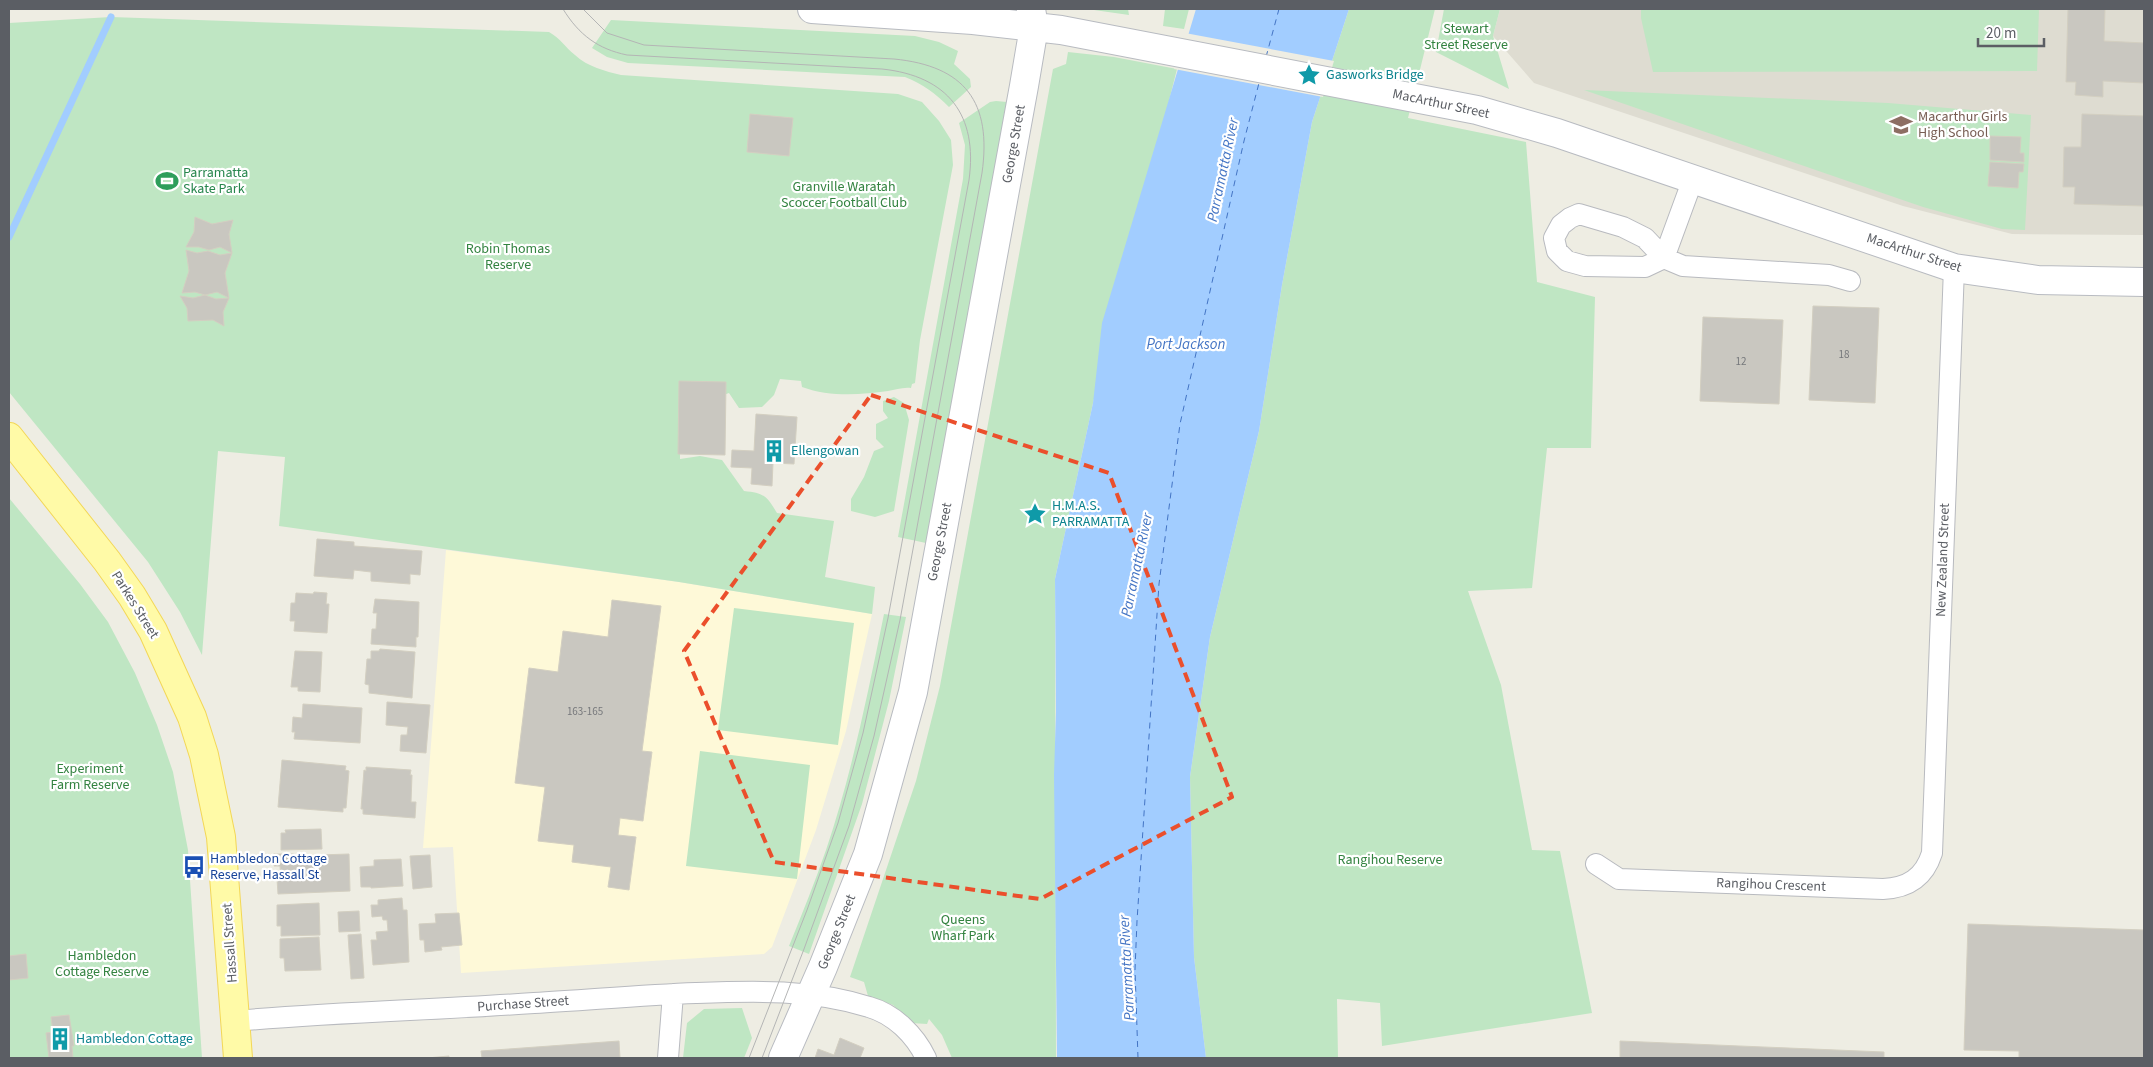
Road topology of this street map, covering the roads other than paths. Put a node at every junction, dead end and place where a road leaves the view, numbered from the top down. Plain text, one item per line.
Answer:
1 (812, 9) edge
2 (1033, 18) edge
3 (1693, 179) junction
4 (1664, 258) junction
5 (1954, 268) junction
6 (1850, 281) dead end
7 (2144, 282) edge
8 (9, 437) edge
9 (214, 799) joint
10 (1932, 853) joint
11 (1596, 864) dead end
12 (673, 994) junction
13 (812, 994) junction
14 (235, 1021) junction
15 (238, 1058) edge
16 (668, 1058) edge
17 (783, 1058) edge
18 (926, 1058) edge

1 - 2 main road, MacArthur Street
2 - 3 main road, MacArthur Street
2 - 13 main road, George Street
3 - 4 street
3 - 5 main road, MacArthur Street
4 - 4 street
4 - 6 street
5 - 7 main road, MacArthur Street
5 - 10 street, New Zealand Street
8 - 9 main road, Parkes Street
9 - 14 main road, Hassall Street
10 - 11 street, Rangihou Crescent
12 - 13 street, Purchase Street
12 - 14 street, Purchase Street
12 - 16 street
13 - 17 main road, George Street
13 - 18 street, Purchase Street
14 - 15 main road, Hassall Street

